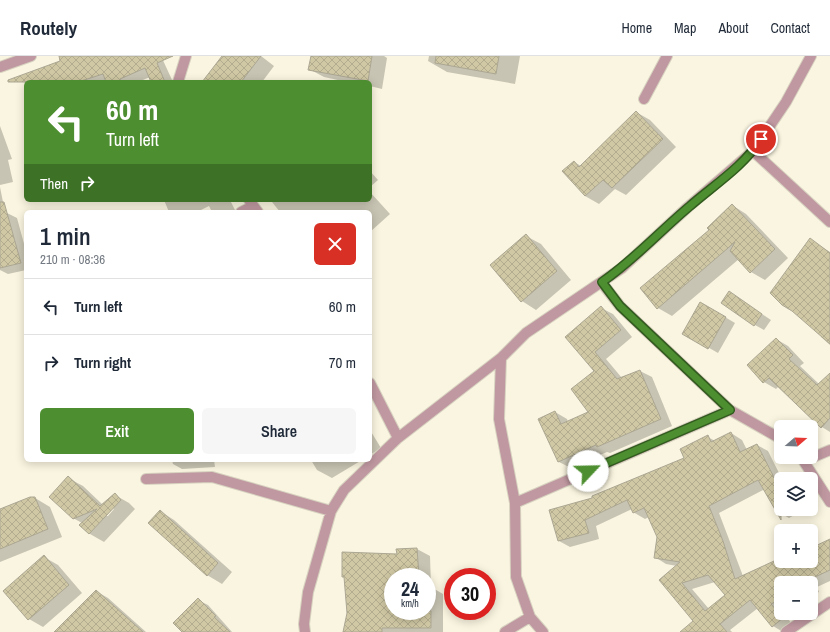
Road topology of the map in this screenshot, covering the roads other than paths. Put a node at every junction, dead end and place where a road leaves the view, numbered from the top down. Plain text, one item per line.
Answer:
1 (30, 56) edge
2 (186, 56) edge
3 (667, 56) edge
4 (811, 56) edge
5 (0, 67) edge
6 (179, 80) edge
7 (644, 99) dead end
8 (753, 151) junction
9 (830, 222) edge
10 (602, 282) junction
11 (501, 358) junction
12 (372, 388) edge
13 (730, 410) junction
14 (774, 435) edge
15 (398, 438) junction
16 (830, 450) edge
17 (818, 454) edge
18 (806, 464) edge
19 (146, 479) dead end
20 (830, 502) edge
21 (515, 504) junction
22 (331, 511) junction
23 (830, 602) edge
24 (530, 617) junction
25 (305, 632) edge
26 (505, 632) edge
27 (543, 632) edge
28 (786, 632) edge

1 - 5 street
2 - 6 street
3 - 7 street
4 - 8 street
8 - 9 street
8 - 10 street
10 - 11 street
10 - 13 street
11 - 15 street
11 - 21 street
12 - 15 street
13 - 14 street
13 - 21 street
15 - 22 street
16 - 17 street
18 - 20 street
19 - 22 street
21 - 24 street
22 - 25 street
23 - 28 street
24 - 26 street
24 - 27 street

